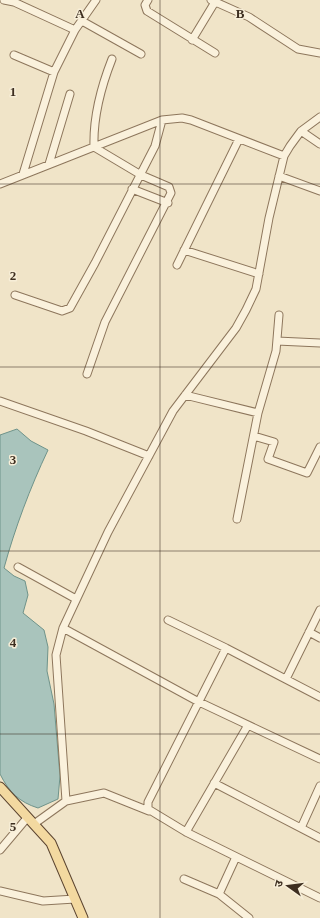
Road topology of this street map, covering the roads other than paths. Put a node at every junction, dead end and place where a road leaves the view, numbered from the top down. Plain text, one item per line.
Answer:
1 (4, 0) edge
2 (96, 0) edge
3 (148, 0) edge
4 (213, 1) edge
5 (82, 21) junction
6 (75, 30) junction
7 (192, 40) junction
8 (215, 52) dead end
9 (320, 53) edge
10 (141, 54) dead end
11 (14, 55) dead end
12 (112, 59) dead end
13 (54, 72) junction
14 (70, 94) dead end
15 (320, 117) edge
16 (162, 120) junction
17 (301, 131) junction
18 (239, 139) junction
19 (320, 144) edge
20 (94, 147) junction
21 (284, 156) junction
22 (49, 164) junction
23 (23, 174) junction
24 (141, 175) junction
25 (279, 176) junction
26 (0, 184) edge
27 (132, 189) junction
28 (320, 191) edge
29 (168, 203) junction
30 (184, 250) junction
31 (177, 265) dead end
32 (259, 274) junction
33 (15, 295) dead end
34 (279, 314) dead end
35 (277, 341) junction
36 (320, 342) edge
37 (88, 374) dead end
38 (185, 395) junction
39 (0, 401) edge
40 (258, 412) junction
41 (254, 436) junction
42 (320, 447) edge
43 (149, 456) junction
44 (237, 519) dead end
45 (18, 567) dead end
46 (76, 599) junction
47 (320, 610) edge
48 (168, 620) dead end
49 (63, 628) junction
50 (309, 632) junction
51 (320, 638) edge
52 (226, 648) junction
53 (286, 679) junction
54 (320, 697) edge
55 (197, 702) junction
56 (248, 725) junction
57 (320, 759) edge
58 (214, 783) junction
59 (320, 786) edge
60 (0, 787) edge
61 (66, 801) junction
62 (149, 811) junction
63 (26, 818) junction
64 (34, 824) junction
65 (301, 828) junction
66 (186, 832) junction
67 (320, 838) edge
68 (0, 850) edge
69 (236, 857) junction
70 (184, 879) dead end
71 (0, 891) edge
72 (219, 894) junction
73 (320, 898) edge
74 (75, 899) junction
75 (83, 918) edge
76 (249, 918) edge

1 - 6 street
2 - 5 street
3 - 7 street
4 - 7 street
4 - 9 street
5 - 6 street
5 - 10 street
6 - 13 street
7 - 8 street
11 - 13 street
12 - 20 street
13 - 23 street
14 - 22 street
15 - 17 street
16 - 18 street
16 - 20 street
16 - 24 street
17 - 19 street
17 - 21 street
18 - 21 street
18 - 30 street
20 - 22 street
20 - 24 street
21 - 25 street
22 - 23 street
23 - 26 street
24 - 27 street
24 - 29 street
25 - 28 street
25 - 32 street
27 - 29 street
27 - 33 street
29 - 37 street
30 - 31 street
30 - 32 street
32 - 38 street
34 - 35 street
35 - 36 street
35 - 40 street
38 - 40 street
38 - 43 street
39 - 43 street
40 - 41 street
41 - 42 street
41 - 44 street
43 - 46 street
45 - 46 street
46 - 49 street
47 - 50 street
48 - 52 street
49 - 55 street
49 - 61 street
50 - 51 street
50 - 53 street
52 - 53 street
52 - 55 street
53 - 54 street
55 - 56 street
55 - 62 street
56 - 57 street
56 - 58 street
58 - 65 street
58 - 66 street
59 - 65 street
60 - 63 main road
61 - 62 street
61 - 64 street
62 - 66 street
63 - 64 main road
63 - 68 street
64 - 74 main road
65 - 67 street
66 - 69 street
69 - 72 street
69 - 73 street
70 - 72 street
71 - 74 street
72 - 76 street
74 - 75 main road

